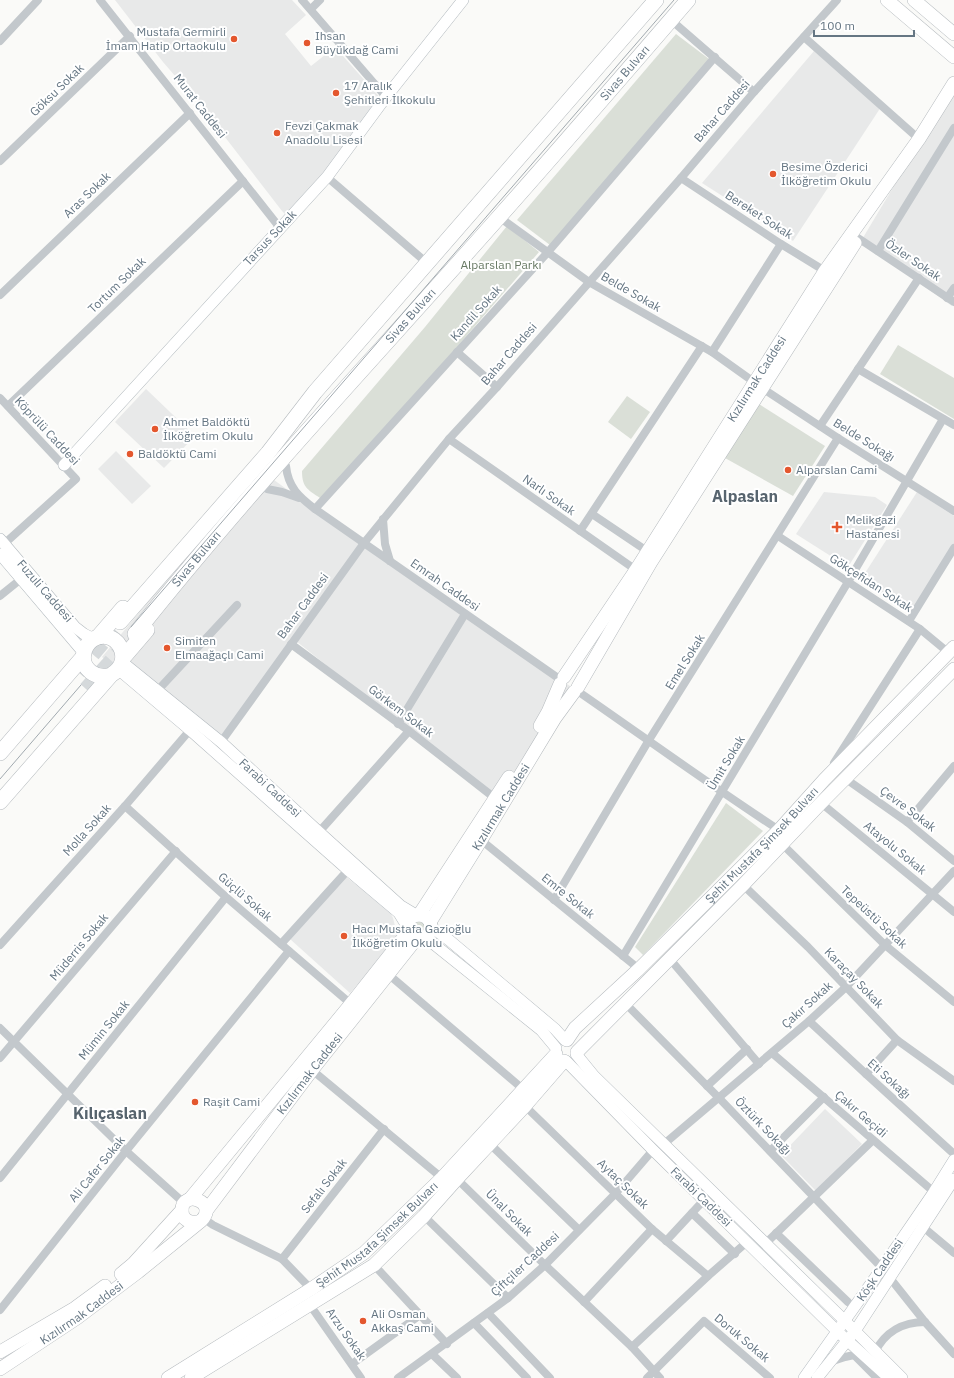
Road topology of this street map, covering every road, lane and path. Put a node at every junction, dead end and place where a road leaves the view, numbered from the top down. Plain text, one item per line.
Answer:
1 (38, 0) edge
2 (100, 0) edge
3 (302, 0) edge
4 (320, 0) edge
5 (463, 0) edge
6 (656, 0) edge
7 (688, 0) edge
8 (837, 0) edge
9 (887, 0) edge
10 (914, 0) edge
11 (311, 10) junction
12 (671, 20) junction
13 (954, 34) edge
14 (130, 36) junction
15 (804, 37) junction
16 (0, 41) edge
17 (715, 57) junction
18 (954, 57) edge
19 (954, 84) edge
20 (754, 92) junction
21 (386, 97) junction
22 (953, 100) edge
23 (190, 113) junction
24 (954, 128) edge
25 (919, 139) junction
26 (0, 161) edge
27 (327, 177) junction
28 (681, 178) junction
29 (243, 181) junction
30 (499, 217) junction
31 (280, 228) junction
32 (858, 238) junction
33 (781, 244) junction
34 (878, 251) junction
35 (548, 252) junction
36 (427, 263) junction
37 (825, 271) junction
38 (919, 278) junction
39 (589, 282) junction
40 (954, 288) edge
41 (0, 295) edge
42 (951, 300) edge
43 (702, 346) junction
44 (457, 352) junction
45 (712, 352) junction
46 (858, 369) junction
47 (758, 385) junction
48 (497, 387) junction
49 (316, 392) junction
50 (338, 396) junction
51 (0, 398) edge
52 (8, 406) junction
53 (944, 419) junction
54 (954, 425) edge
55 (820, 426) junction
56 (838, 438) junction
57 (449, 439) junction
58 (64, 465) junction
59 (286, 466) junction
60 (907, 481) junction
61 (267, 490) junction
62 (302, 500) junction
63 (315, 510) junction
64 (954, 510) edge
65 (592, 514) junction
66 (384, 519) junction
67 (580, 531) junction
68 (778, 536) junction
69 (364, 543) junction
70 (1, 546) edge
71 (954, 548) edge
72 (647, 552) junction
73 (390, 562) junction
74 (636, 570) junction
75 (21, 579) junction
76 (848, 582) junction
77 (0, 596) edge
78 (237, 605) dead end
79 (465, 614) junction
80 (909, 621) junction
81 (120, 622) tunnel mouth
82 (920, 629) junction
83 (135, 634) tunnel mouth
84 (96, 638) junction
85 (291, 644) junction
86 (951, 650) edge
87 (83, 655) junction
88 (119, 666) junction
89 (954, 669) edge
90 (75, 675) tunnel mouth
91 (562, 680) junction
92 (86, 689) tunnel mouth
93 (158, 690) junction
94 (576, 690) junction
95 (398, 724) junction
96 (190, 730) junction
97 (409, 731) junction
98 (650, 740) junction
99 (221, 742) junction
100 (0, 753) edge
101 (0, 762) edge
102 (954, 766) edge
103 (846, 779) junction
104 (824, 780) junction
105 (0, 791) edge
106 (722, 793) junction
107 (496, 799) junction
108 (0, 802) edge
109 (821, 803) junction
110 (125, 806) junction
111 (907, 822) junction
112 (779, 830) junction
113 (319, 832) junction
114 (481, 840) junction
115 (782, 844) junction
116 (176, 851) junction
117 (954, 860) edge
118 (348, 870) junction
119 (954, 871) edge
120 (743, 885) junction
121 (932, 893) junction
122 (226, 897) junction
123 (554, 900) junction
124 (954, 912) edge
125 (417, 915) junction
126 (420, 930) junction
127 (281, 944) junction
128 (0, 945) edge
129 (885, 946) junction
130 (289, 951) junction
131 (623, 956) junction
132 (669, 958) junction
133 (639, 969) junction
134 (388, 974) junction
135 (846, 987) junction
136 (954, 1002) edge
137 (625, 1003) junction
138 (351, 1004) junction
139 (809, 1021) junction
140 (0, 1028) edge
141 (897, 1040) junction
142 (14, 1042) junction
143 (747, 1049) junction
144 (566, 1051) junction
145 (772, 1053) junction
146 (0, 1058) edge
147 (759, 1064) junction
148 (312, 1070) junction
149 (866, 1074) junction
150 (954, 1081) edge
151 (707, 1086) junction
152 (524, 1090) junction
153 (68, 1094) junction
154 (824, 1097) junction
155 (719, 1098) junction
156 (525, 1106) junction
157 (384, 1128) junction
158 (873, 1140) junction
159 (490, 1144) junction
160 (664, 1144) junction
161 (653, 1150) junction
162 (126, 1151) junction
163 (770, 1151) junction
164 (954, 1154) edge
165 (954, 1160) edge
166 (0, 1178) edge
167 (442, 1178) junction
168 (457, 1178) junction
169 (954, 1180) edge
170 (934, 1192) junction
171 (616, 1193) junction
172 (814, 1197) junction
173 (704, 1200) junction
174 (185, 1204) junction
175 (692, 1213) junction
176 (424, 1216) junction
177 (202, 1217) junction
178 (923, 1227) junction
179 (652, 1229) junction
180 (579, 1230) junction
181 (776, 1233) junction
182 (666, 1241) junction
183 (748, 1242) junction
184 (766, 1243) junction
185 (954, 1253) edge
186 (735, 1254) junction
187 (282, 1259) junction
188 (374, 1265) junction
189 (545, 1265) junction
190 (882, 1268) junction
191 (708, 1276) junction
192 (890, 1278) junction
193 (311, 1289) junction
194 (508, 1298) junction
195 (584, 1302) junction
196 (848, 1302) dead end
197 (310, 1305) junction
198 (0, 1310) edge
199 (488, 1313) junction
200 (420, 1315) junction
201 (845, 1321) junction
202 (925, 1322) junction
203 (474, 1323) junction
204 (838, 1332) junction
205 (851, 1335) junction
206 (447, 1344) junction
207 (632, 1347) junction
208 (0, 1352) edge
209 (875, 1352) junction
210 (432, 1354) junction
211 (858, 1354) junction
212 (954, 1354) edge
213 (830, 1362) junction
214 (352, 1364) junction
215 (0, 1368) edge
216 (653, 1371) junction
217 (403, 1377) edge
218 (546, 1377) edge
219 (168, 1378) edge
220 (191, 1378) edge
221 (361, 1378) edge
222 (457, 1378) edge
223 (527, 1378) edge
224 (647, 1378) edge
225 (660, 1378) edge
226 (770, 1378) edge
227 (804, 1378) edge
228 (817, 1378) edge
229 (878, 1378) edge
230 (889, 1378) edge
231 (902, 1378) edge

1 - 16 street
2 - 14 street, Murat Caddesi
3 - 11 street
4 - 11 street
5 - 21 street, Tarsus Sokak
6 - 36 highway, Sivas Bulvarı
7 - 12 highway, Sivas Bulvarı
8 - 15 street, Bahar Caddesi
9 - 18 main road
10 - 13 main road
11 - 21 street
12 - 17 street
12 - 30 highway, Sivas Bulvarı
14 - 23 street, Murat Caddesi
14 - 26 street, Göksu Sokak
15 - 20 street, Bahar Caddesi
15 - 25 street
17 - 20 street
17 - 35 street, Kandil Sokak
19 - 25 main road, Kızılırmak Caddesi
20 - 28 street, Bahar Caddesi
21 - 27 street, Tarsus Sokak
22 - 32 main road, Kızılırmak Caddesi
23 - 29 street, Murat Caddesi
23 - 41 street, Aras Sokak
24 - 34 street
25 - 37 main road, Kızılırmak Caddesi
27 - 31 street, Tarsus Sokak
27 - 36 street
28 - 33 street, Bereket Sokak
28 - 39 street, Bahar Caddesi
29 - 31 street, Murat Caddesi
29 - 52 street, Tortum Sokak
30 - 35 street, Belde Sokak
30 - 50 highway, Sivas Bulvarı
31 - 58 street, Tarsus Sokak
32 - 34 street, Özler Sokak
32 - 47 main road, Kızılırmak Caddesi
33 - 37 street, Bereket Sokak
33 - 45 street
34 - 38 street, Özler Sokak
35 - 39 street, Belde Sokak
35 - 44 street, Kandil Sokak
36 - 49 highway, Sivas Bulvarı
37 - 47 main road, Kızılırmak Caddesi
38 - 42 street, Özler Sokak
38 - 46 street
39 - 43 street, Belde Sokak
39 - 48 street, Bahar Caddesi
40 - 42 street
43 - 45 street, Belde Sokak
43 - 65 street
44 - 48 street
44 - 63 street, Kandil Sokak
45 - 47 street, Belde Sokak
46 - 53 street
46 - 55 street
47 - 55 street, Belde Sokağı
47 - 72 main road, Kızılırmak Caddesi
47 - 94 main road, Kızılırmak Caddesi
48 - 57 street, Bahar Caddesi
49 - 81 highway, Sivas Bulvarı
49 - 84 highway
50 - 59 highway
50 - 83 highway, Sivas Bulvarı
51 - 52 street, Köprülü Caddesi
52 - 58 street, Köprülü Caddesi
53 - 54 street
53 - 60 street, Ümit Sokak
55 - 56 street, Belde Sokağı
56 - 60 street, Belde Sokağı
56 - 68 street, Emel Sokak
57 - 66 street, Bahar Caddesi
57 - 67 street, Narlı Sokak
58 - 70 street, Köprülü Caddesi
59 - 61 highway
59 - 62 street
60 - 64 street, Belde Sokağı
60 - 76 street, Ümit Sokak
61 - 62 street
61 - 88 highway
62 - 63 street, Emrah Caddesi
63 - 69 street, Emrah Caddesi
65 - 67 street
65 - 72 street
66 - 69 street, Bahar Caddesi
66 - 73 street
67 - 74 street, Narlı Sokak
68 - 76 street, Gökçefidan Sokak
68 - 98 street, Emel Sokak
69 - 73 street, Emrah Caddesi
69 - 85 street, Bahar Caddesi
70 - 75 street, Fuzuli Caddesi
70 - 84 street, Fuzuli Caddesi
71 - 80 street
72 - 74 main road, Kızılırmak Caddesi
73 - 79 street, Emrah Caddesi
74 - 91 main road, Kızılırmak Caddesi
75 - 77 street
75 - 87 street, Fuzuli Caddesi
76 - 80 street, Gökçefidan Sokak
76 - 106 street, Ümit Sokak
78 - 93 street
79 - 91 street, Emrah Caddesi
79 - 95 street
80 - 82 street, Gökçefidan Sokak
82 - 86 street, Gökçefidan Sokak
82 - 104 street
84 - 87 highway
84 - 88 highway
85 - 95 street, Görkem Sokak
85 - 99 street, Bahar Caddesi
86 - 104 main road, Şehit Mustafa Şimsek Bulvarı
87 - 88 highway
87 - 100 highway
88 - 93 street, Farabi Caddesi
88 - 96 street, Farabi Caddesi
88 - 108 highway
89 - 103 main road, Şehit Mustafa Şimsek Bulvarı
90 - 101 highway
91 - 94 main road
91 - 107 main road, Kızılırmak Caddesi
92 - 105 highway
93 - 99 street, Farabi Caddesi
94 - 98 street
94 - 114 main road, Kızılırmak Caddesi
95 - 97 street, Görkem Sokak
96 - 110 street, Molla Sokak
96 - 118 street, Farabi Caddesi
97 - 107 street, Görkem Sokak
97 - 113 street
98 - 106 street
98 - 123 street, Emel Sokak
99 - 113 street, Farabi Caddesi
102 - 111 street
103 - 109 main road, Şehit Mustafa Şimsek Bulvarı
103 - 111 street, Çevre Sokak
104 - 112 main road, Şehit Mustafa Şimsek Bulvarı
106 - 112 street
106 - 131 street, Ümit Sokak
107 - 125 main road, Kızılırmak Caddesi
109 - 115 main road, Şehit Mustafa Şimsek Bulvarı
109 - 121 street, Atayolu Sokak
110 - 116 street, Güçlü Sokak
110 - 128 street, Molla Sokak
111 - 117 street, Çevre Sokak
112 - 133 main road, Şehit Mustafa Şimsek Bulvarı
113 - 125 street, Farabi Caddesi
114 - 123 street, Emre Sokak
114 - 126 main road, Kızılırmak Caddesi
115 - 120 main road, Şehit Mustafa Şimsek Bulvarı
115 - 129 street, Tepeüstü Sokak
116 - 122 street, Güçlü Sokak
116 - 142 street, Müderris Sokak
118 - 126 street, Farabi Caddesi
118 - 127 street
119 - 121 street, Çakır Sokak
120 - 132 main road, Şehit Mustafa Şimsek Bulvarı
120 - 135 street, Karaçay Sokak
121 - 124 street, Atayolu Sokak
121 - 129 street, Çakır Sokak
122 - 127 street, Güçlü Sokak
122 - 153 street, Mümin Sokak
123 - 131 street, Emre Sokak
125 - 126 main road
126 - 134 main road, Kızılırmak Caddesi
126 - 138 main road, Kızılırmak Caddesi
126 - 144 street, Farabi Caddesi
127 - 130 street, Güçlü Sokak
129 - 135 street, Çakır Sokak
129 - 136 street, Tepeüstü Sokak
130 - 138 street, Güçlü Sokak
130 - 162 street, Ali Cafer Sokak
131 - 133 street, Emre Sokak
132 - 137 main road, Şehit Mustafa Şimsek Bulvarı
132 - 143 street
133 - 144 main road, Şehit Mustafa Şimsek Bulvarı
134 - 148 main road, Kızılırmak Caddesi
134 - 152 street
135 - 139 street, Çakır Sokak
135 - 141 street, Karaçay Sokak
137 - 144 main road, Şehit Mustafa Şimsek Bulvarı
137 - 151 street, Öztürk Sokağı
138 - 174 main road, Kızılırmak Caddesi
139 - 145 street, Çakır Sokak
139 - 149 street, Eti Sokağı
140 - 142 street
141 - 149 street
141 - 150 street, Karaçay Sokak
142 - 146 street, Müderris Sokak
142 - 153 street
143 - 147 street
143 - 151 street
144 - 152 main road, Şehit Mustafa Şimsek Bulvarı
144 - 156 main road, Şehit Mustafa Şimsek Bulvarı
144 - 160 street, Farabi Caddesi
144 - 161 street, Farabi Caddesi
145 - 147 street, Çakır Sokak
145 - 154 street, Çakır Geçidi
147 - 155 street, Çakır Sokak
148 - 157 street
148 - 177 main road, Kızılırmak Caddesi
149 - 164 street, Eti Sokağı
151 - 155 street, Öztürk Sokağı
152 - 167 main road, Şehit Mustafa Şimsek Bulvarı
153 - 162 street
153 - 166 street, Mümin Sokak
154 - 158 street, Çakır Geçidi
154 - 163 street
155 - 160 street, Çakır Sokak
155 - 163 street, Öztürk Sokağı
156 - 159 main road, Şehit Mustafa Şimsek Bulvarı
156 - 171 street, Aytaç Sokak
157 - 167 street
157 - 187 street, Sefalı Sokak
158 - 170 street, Çakır Geçidi
158 - 172 street
159 - 168 main road, Şehit Mustafa Şimsek Bulvarı
159 - 180 street
160 - 184 street, Farabi Caddesi
161 - 171 street, Çiftçiler Caddesi
161 - 173 street, Farabi Caddesi
162 - 174 street
162 - 198 street, Ali Cafer Sokak
163 - 172 street, Öztürk Sokağı
165 - 170 street, Köşk Caddesi
167 - 193 main road, Şehit Mustafa Şimsek Bulvarı
168 - 176 main road, Şehit Mustafa Şimsek Bulvarı
168 - 189 street, Ünal Sokak
169 - 178 street, Köşk Caddesi
170 - 190 street, Köşk Caddesi
171 - 179 street, Aytaç Sokak
171 - 180 street, Çiftçiler Caddesi
172 - 181 street
172 - 190 street, Öztürk Sokağı
173 - 175 street
173 - 183 street, Farabi Caddesi
174 - 177 main road
174 - 177 main road
174 - 208 main road, Kızılırmak Caddesi
175 - 182 street
175 - 186 street
176 - 188 main road, Şehit Mustafa Şimsek Bulvarı
176 - 194 street
177 - 187 street
177 - 215 main road, Kızılırmak Caddesi
178 - 185 street
178 - 192 street, Köşk Caddesi
179 - 182 street, Aytaç Sokak
179 - 195 street
180 - 189 street, Çiftçiler Caddesi
181 - 184 street
181 - 196 street
182 - 191 street, Aytaç Sokak
183 - 186 street
183 - 204 street, Farabi Caddesi
184 - 201 street, Farabi Caddesi
186 - 191 street
187 - 193 street
188 - 197 main road, Şehit Mustafa Şimsek Bulvarı
188 - 200 street
189 - 194 street, Çiftçiler Caddesi
189 - 195 street, Ünal Sokak
190 - 201 street, Köşk Caddesi
191 - 207 street
192 - 202 street
192 - 205 street, Köşk Caddesi
193 - 219 main road, Şehit Mustafa Şimsek Bulvarı
194 - 199 street, Çiftçiler Caddesi
195 - 207 street, Ünal Sokak
197 - 214 street, Arzu Sokak
197 - 220 main road, Şehit Mustafa Şimsek Bulvarı
199 - 203 street, Çiftçiler Caddesi
199 - 218 street
200 - 206 street
200 - 214 street
201 - 204 street, Köşk Caddesi
201 - 205 street, Farabi Caddesi
202 - 209 street
202 - 212 street
203 - 206 street, Çiftçiler Caddesi
203 - 223 street
204 - 205 street, Farabi Caddesi
204 - 227 street, Köşk Caddesi
205 - 209 street
205 - 211 street
205 - 213 street, Köşk Caddesi
206 - 210 street, Çiftçiler Caddesi
207 - 216 street, Ünal Sokak
209 - 231 street
210 - 217 street, Çiftçiler Caddesi
210 - 222 street
211 - 213 street
211 - 229 street
211 - 230 street
213 - 228 street, Köşk Caddesi
214 - 221 street, Arzu Sokak
216 - 224 street, Doruk Sokak
216 - 225 street, Ünal Sokak
216 - 226 street, Doruk Sokak

